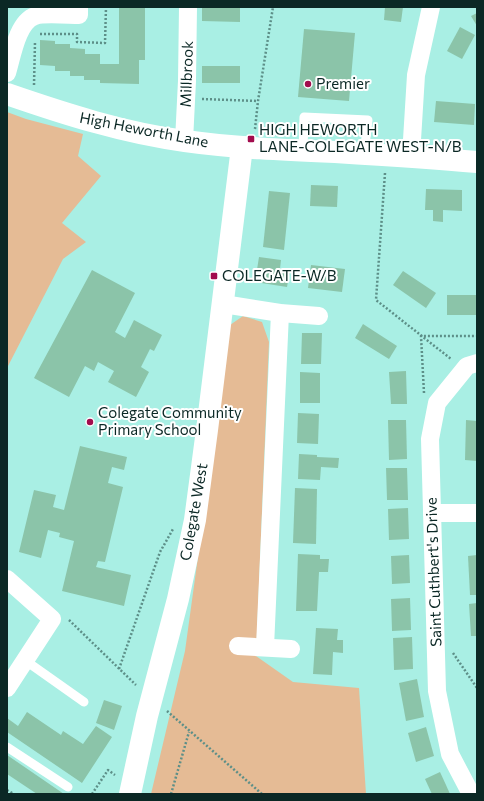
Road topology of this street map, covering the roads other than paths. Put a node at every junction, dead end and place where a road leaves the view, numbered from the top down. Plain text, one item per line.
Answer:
1 (79, 7) edge
2 (188, 7) edge
3 (431, 7) edge
4 (7, 73) edge
5 (7, 94) edge
6 (184, 141) junction
7 (248, 147) junction
8 (303, 150) junction
9 (364, 154) junction
10 (411, 156) junction
11 (477, 162) edge
12 (223, 304) junction
13 (280, 313) junction
14 (319, 316) dead end
15 (470, 366) edge
16 (432, 513) junction
17 (477, 513) edge
18 (7, 579) edge
19 (238, 646) dead end
20 (265, 647) junction
21 (291, 649) dead end
22 (26, 661) junction
23 (7, 688) edge
24 (84, 702) dead end
25 (7, 747) edge
26 (68, 787) dead end
27 (130, 794) edge
28 (471, 794) edge

1 - 4 street
2 - 6 street, Millbrook
3 - 10 street
5 - 6 street, High Heworth Lane
6 - 7 street, High Heworth Lane
7 - 8 street, High Heworth Lane
7 - 12 street, Colegate West
8 - 9 street, High Heworth Lane
8 - 9 lane
9 - 10 street, High Heworth Lane
10 - 11 street, High Heworth Lane
12 - 13 street
12 - 27 street, Colegate West
13 - 14 street
13 - 20 street
15 - 16 street, Saint Cuthbert's Drive
16 - 17 street
16 - 28 street, Saint Cuthbert's Drive
18 - 22 street
19 - 20 street
20 - 21 street
22 - 23 street
22 - 24 lane
25 - 26 lane

